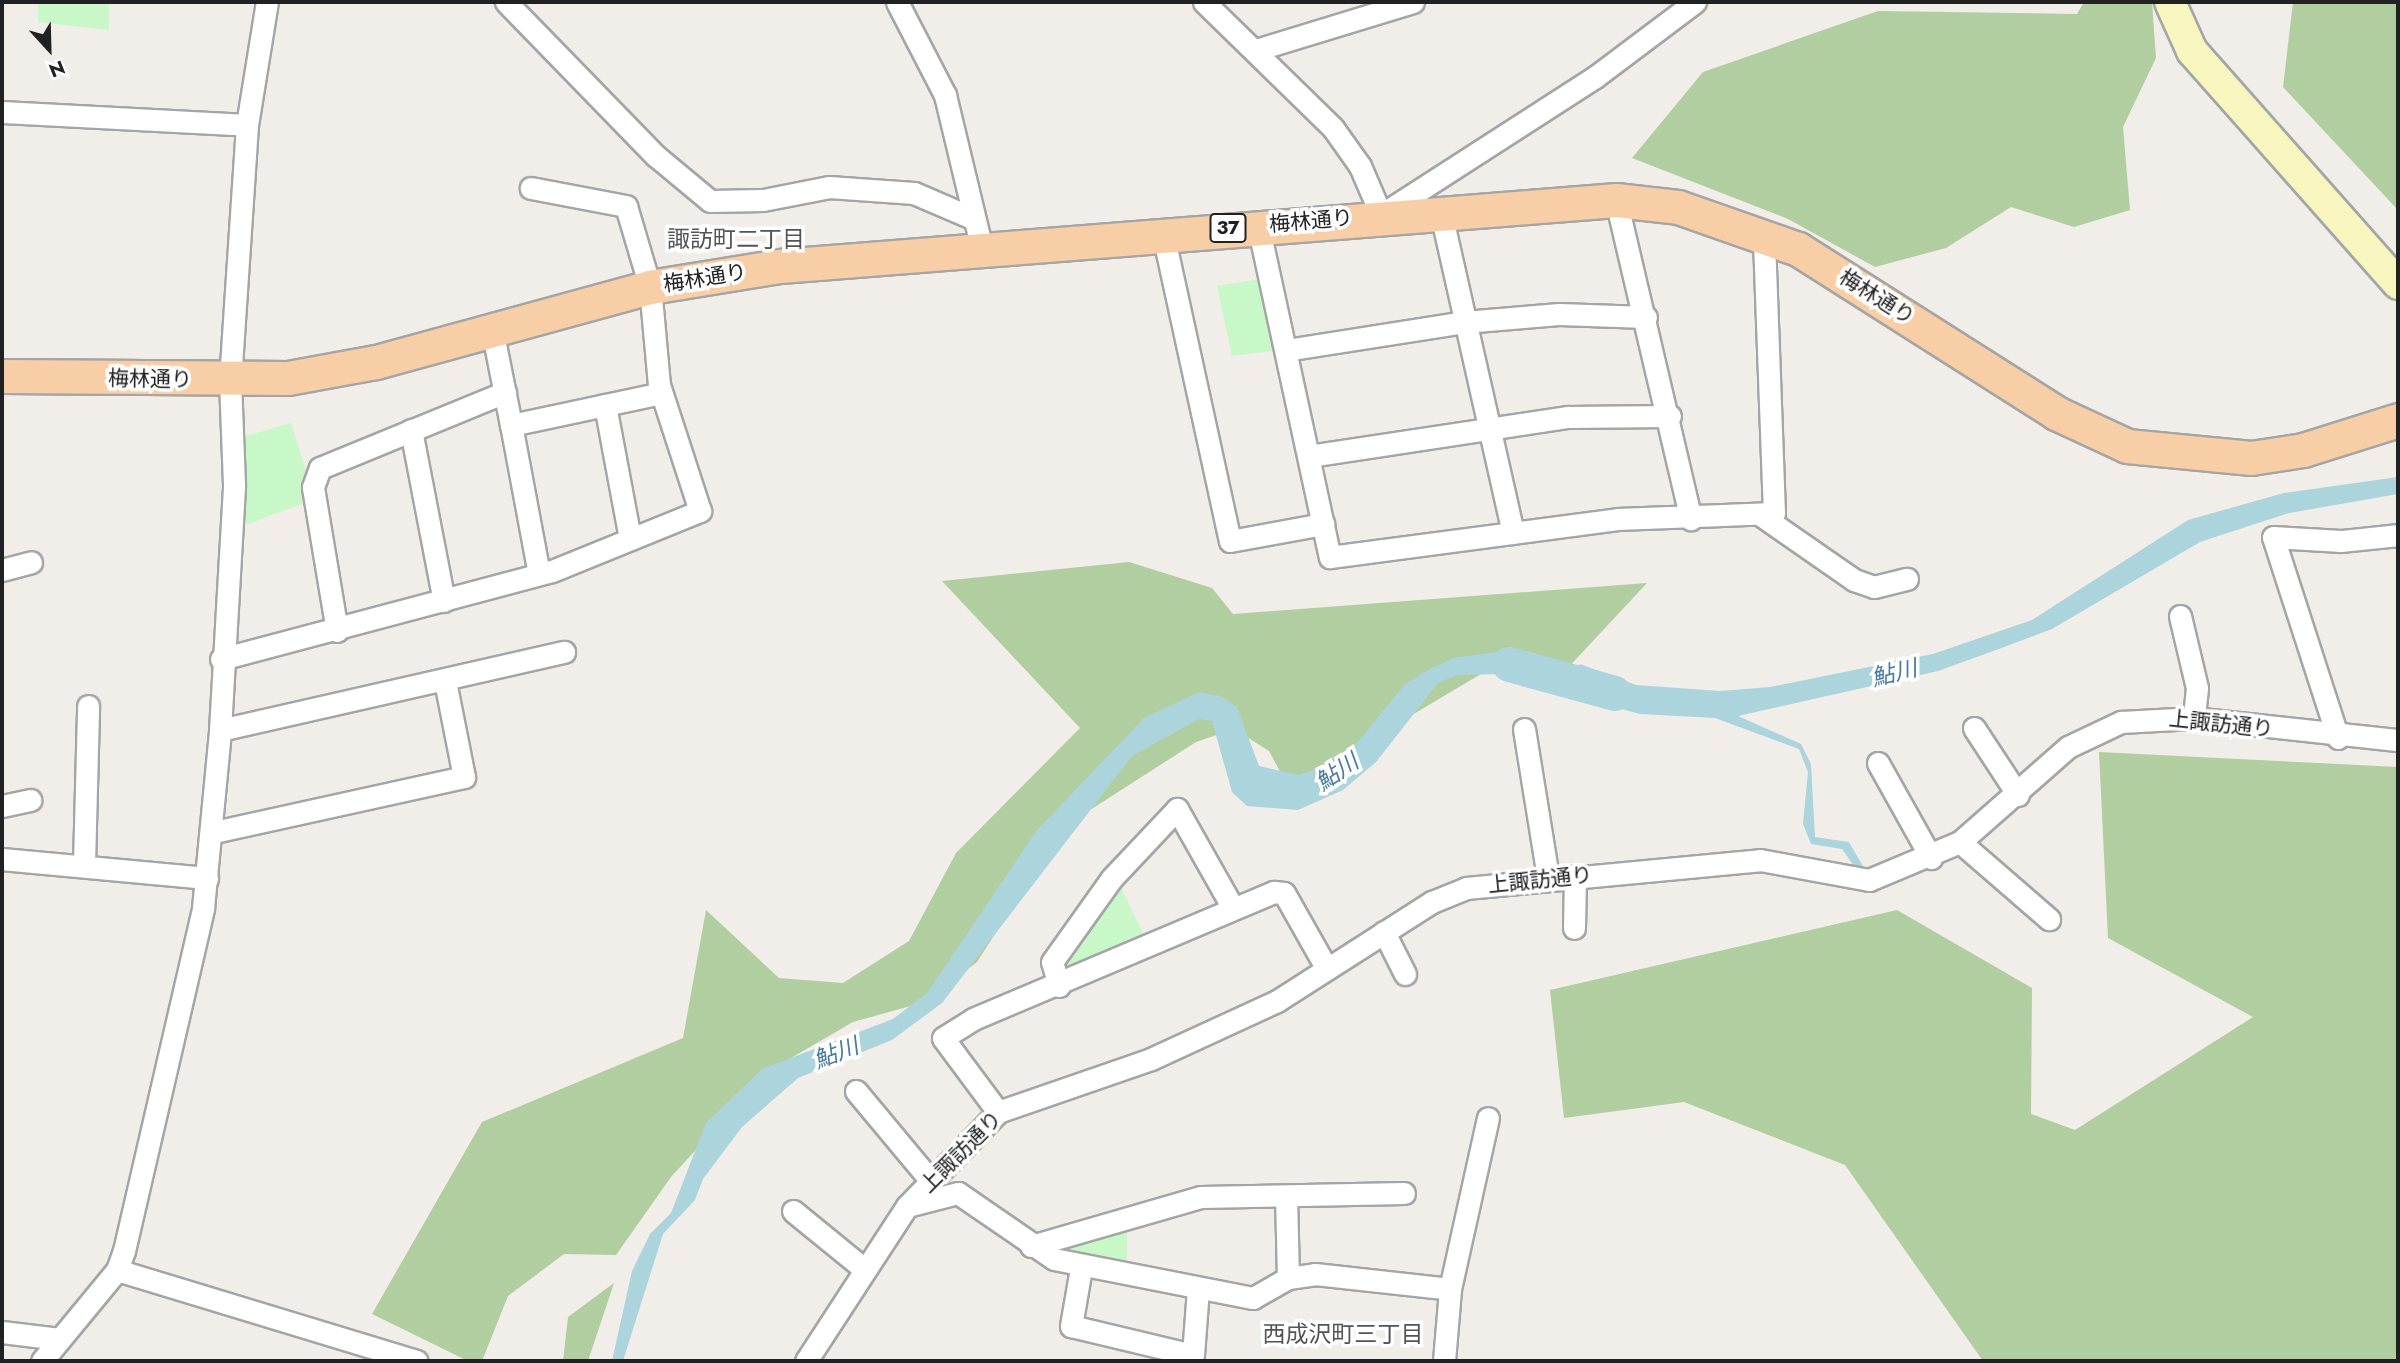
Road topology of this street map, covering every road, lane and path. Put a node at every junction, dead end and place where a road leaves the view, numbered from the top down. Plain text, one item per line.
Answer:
1 (267, 2) edge
2 (506, 2) edge
3 (897, 2) edge
4 (1204, 2) edge
5 (1413, 2) edge
6 (1695, 2) edge
7 (2170, 2) edge
8 (1256, 50) junction
9 (2, 112) edge
10 (247, 125) junction
11 (531, 188) dead end
12 (1616, 200) junction
13 (1440, 209) junction
14 (1381, 215) junction
15 (971, 217) junction
16 (1258, 225) junction
17 (1163, 234) junction
18 (1764, 234) junction
19 (982, 249) junction
20 (2398, 284) edge
21 (650, 287) junction
22 (1646, 317) junction
23 (1464, 323) junction
24 (492, 329) junction
25 (1286, 351) junction
26 (2, 376) edge
27 (230, 381) junction
28 (505, 392) junction
29 (661, 393) junction
30 (605, 405) junction
31 (1670, 416) junction
32 (2398, 420) edge
33 (511, 425) junction
34 (1490, 429) junction
35 (411, 430) junction
36 (1309, 456) junction
37 (1759, 514) junction
38 (1691, 519) junction
39 (1323, 524) junction
40 (1513, 533) junction
41 (2398, 535) edge
42 (630, 539) junction
43 (31, 562) dead end
44 (2, 570) edge
45 (539, 574) junction
46 (1907, 579) dead end
47 (443, 601) junction
48 (2180, 616) dead end
49 (337, 631) junction
50 (564, 652) dead end
51 (221, 659) junction
52 (445, 681) junction
53 (88, 706) dead end
54 (2194, 718) junction
55 (1974, 728) dead end
56 (1524, 729) dead end
57 (220, 730) junction
58 (2338, 738) junction
59 (2398, 740) edge
60 (1878, 763) dead end
61 (2018, 795) junction
62 (30, 800) dead end
63 (2, 806) edge
64 (214, 832) junction
65 (1960, 842) junction
66 (1931, 858) junction
67 (2, 859) edge
68 (84, 864) junction
69 (1575, 876) junction
70 (207, 878) junction
71 (1548, 878) junction
72 (1233, 908) junction
73 (2049, 919) dead end
74 (1574, 928) dead end
75 (1384, 932) junction
76 (1327, 968) junction
77 (1405, 974) dead end
78 (1059, 986) junction
79 (856, 1091) dead end
80 (998, 1112) junction
81 (1488, 1118) dead end
82 (931, 1181) junction
83 (1404, 1193) dead end
84 (1286, 1196) junction
85 (907, 1206) junction
86 (793, 1211) dead end
87 (1031, 1247) junction
88 (1081, 1268) junction
89 (864, 1269) junction
90 (117, 1270) junction
91 (1288, 1278) junction
92 (1198, 1288) junction
93 (1450, 1289) junction
94 (2, 1332) edge
95 (60, 1339) junction
96 (42, 1361) edge
97 (418, 1361) edge
98 (806, 1361) edge
99 (1444, 1361) edge

1 - 10 street
2 - 15 street
3 - 15 street
4 - 8 street
5 - 8 street
6 - 14 street
7 - 20 street
8 - 14 street
9 - 10 street
10 - 27 street
11 - 21 street
12 - 13 main road, 梅林通り / 37
12 - 18 main road, 梅林通り / 37
12 - 22 street
13 - 14 main road, 梅林通り / 37
13 - 23 street
14 - 16 main road, 梅林通り / 37
15 - 19 street
16 - 17 main road, 梅林通り / 37
16 - 25 street
17 - 19 main road, 梅林通り / 37
17 - 39 street
18 - 32 main road, 梅林通り / 37
18 - 37 street
19 - 21 main road, 梅林通り / 37
21 - 24 main road, 梅林通り / 37
21 - 29 street
22 - 23 street
22 - 31 street
23 - 25 street
23 - 34 street
24 - 27 main road, 梅林通り / 37
24 - 28 street
25 - 36 street
26 - 27 main road, 梅林通り / 37
27 - 51 street
28 - 33 street
28 - 35 street
29 - 30 street
29 - 42 street
30 - 33 street
30 - 42 street
31 - 34 street
31 - 38 street
33 - 45 street
34 - 36 street
34 - 40 street
35 - 47 street
35 - 49 street
36 - 39 street
37 - 38 street
37 - 46 street
38 - 40 street
39 - 40 street
41 - 58 street
42 - 45 street
43 - 44 street
45 - 47 street
47 - 49 street
48 - 54 street
49 - 51 street
50 - 52 street
51 - 57 street
52 - 57 street
52 - 64 street
53 - 68 street
54 - 58 street, 上諏訪通り
54 - 61 street, 上諏訪通り
55 - 61 street
56 - 71 street
57 - 64 street
58 - 59 street, 上諏訪通り
60 - 66 street
61 - 65 street, 上諏訪通り
62 - 63 street
64 - 70 street
65 - 66 street, 上諏訪通り
65 - 73 street
66 - 69 street, 上諏訪通り
67 - 68 street
68 - 70 street
69 - 71 street, 上諏訪通り
69 - 74 street
70 - 90 street
71 - 75 street, 上諏訪通り
72 - 76 street
72 - 78 street
72 - 78 street
75 - 76 street, 上諏訪通り
75 - 77 street
76 - 80 street, 上諏訪通り
78 - 80 street
79 - 82 street
80 - 82 street, 上諏訪通り
81 - 93 street
82 - 85 street, 上諏訪通り
83 - 84 street
84 - 87 street
84 - 91 street
85 - 87 street
85 - 89 street, 上諏訪通り
86 - 89 street
87 - 88 street
88 - 92 street
88 - 92 street
89 - 98 street, 上諏訪通り
90 - 95 street
90 - 97 street
91 - 92 street
91 - 93 street
93 - 99 street
94 - 95 street
95 - 96 street

